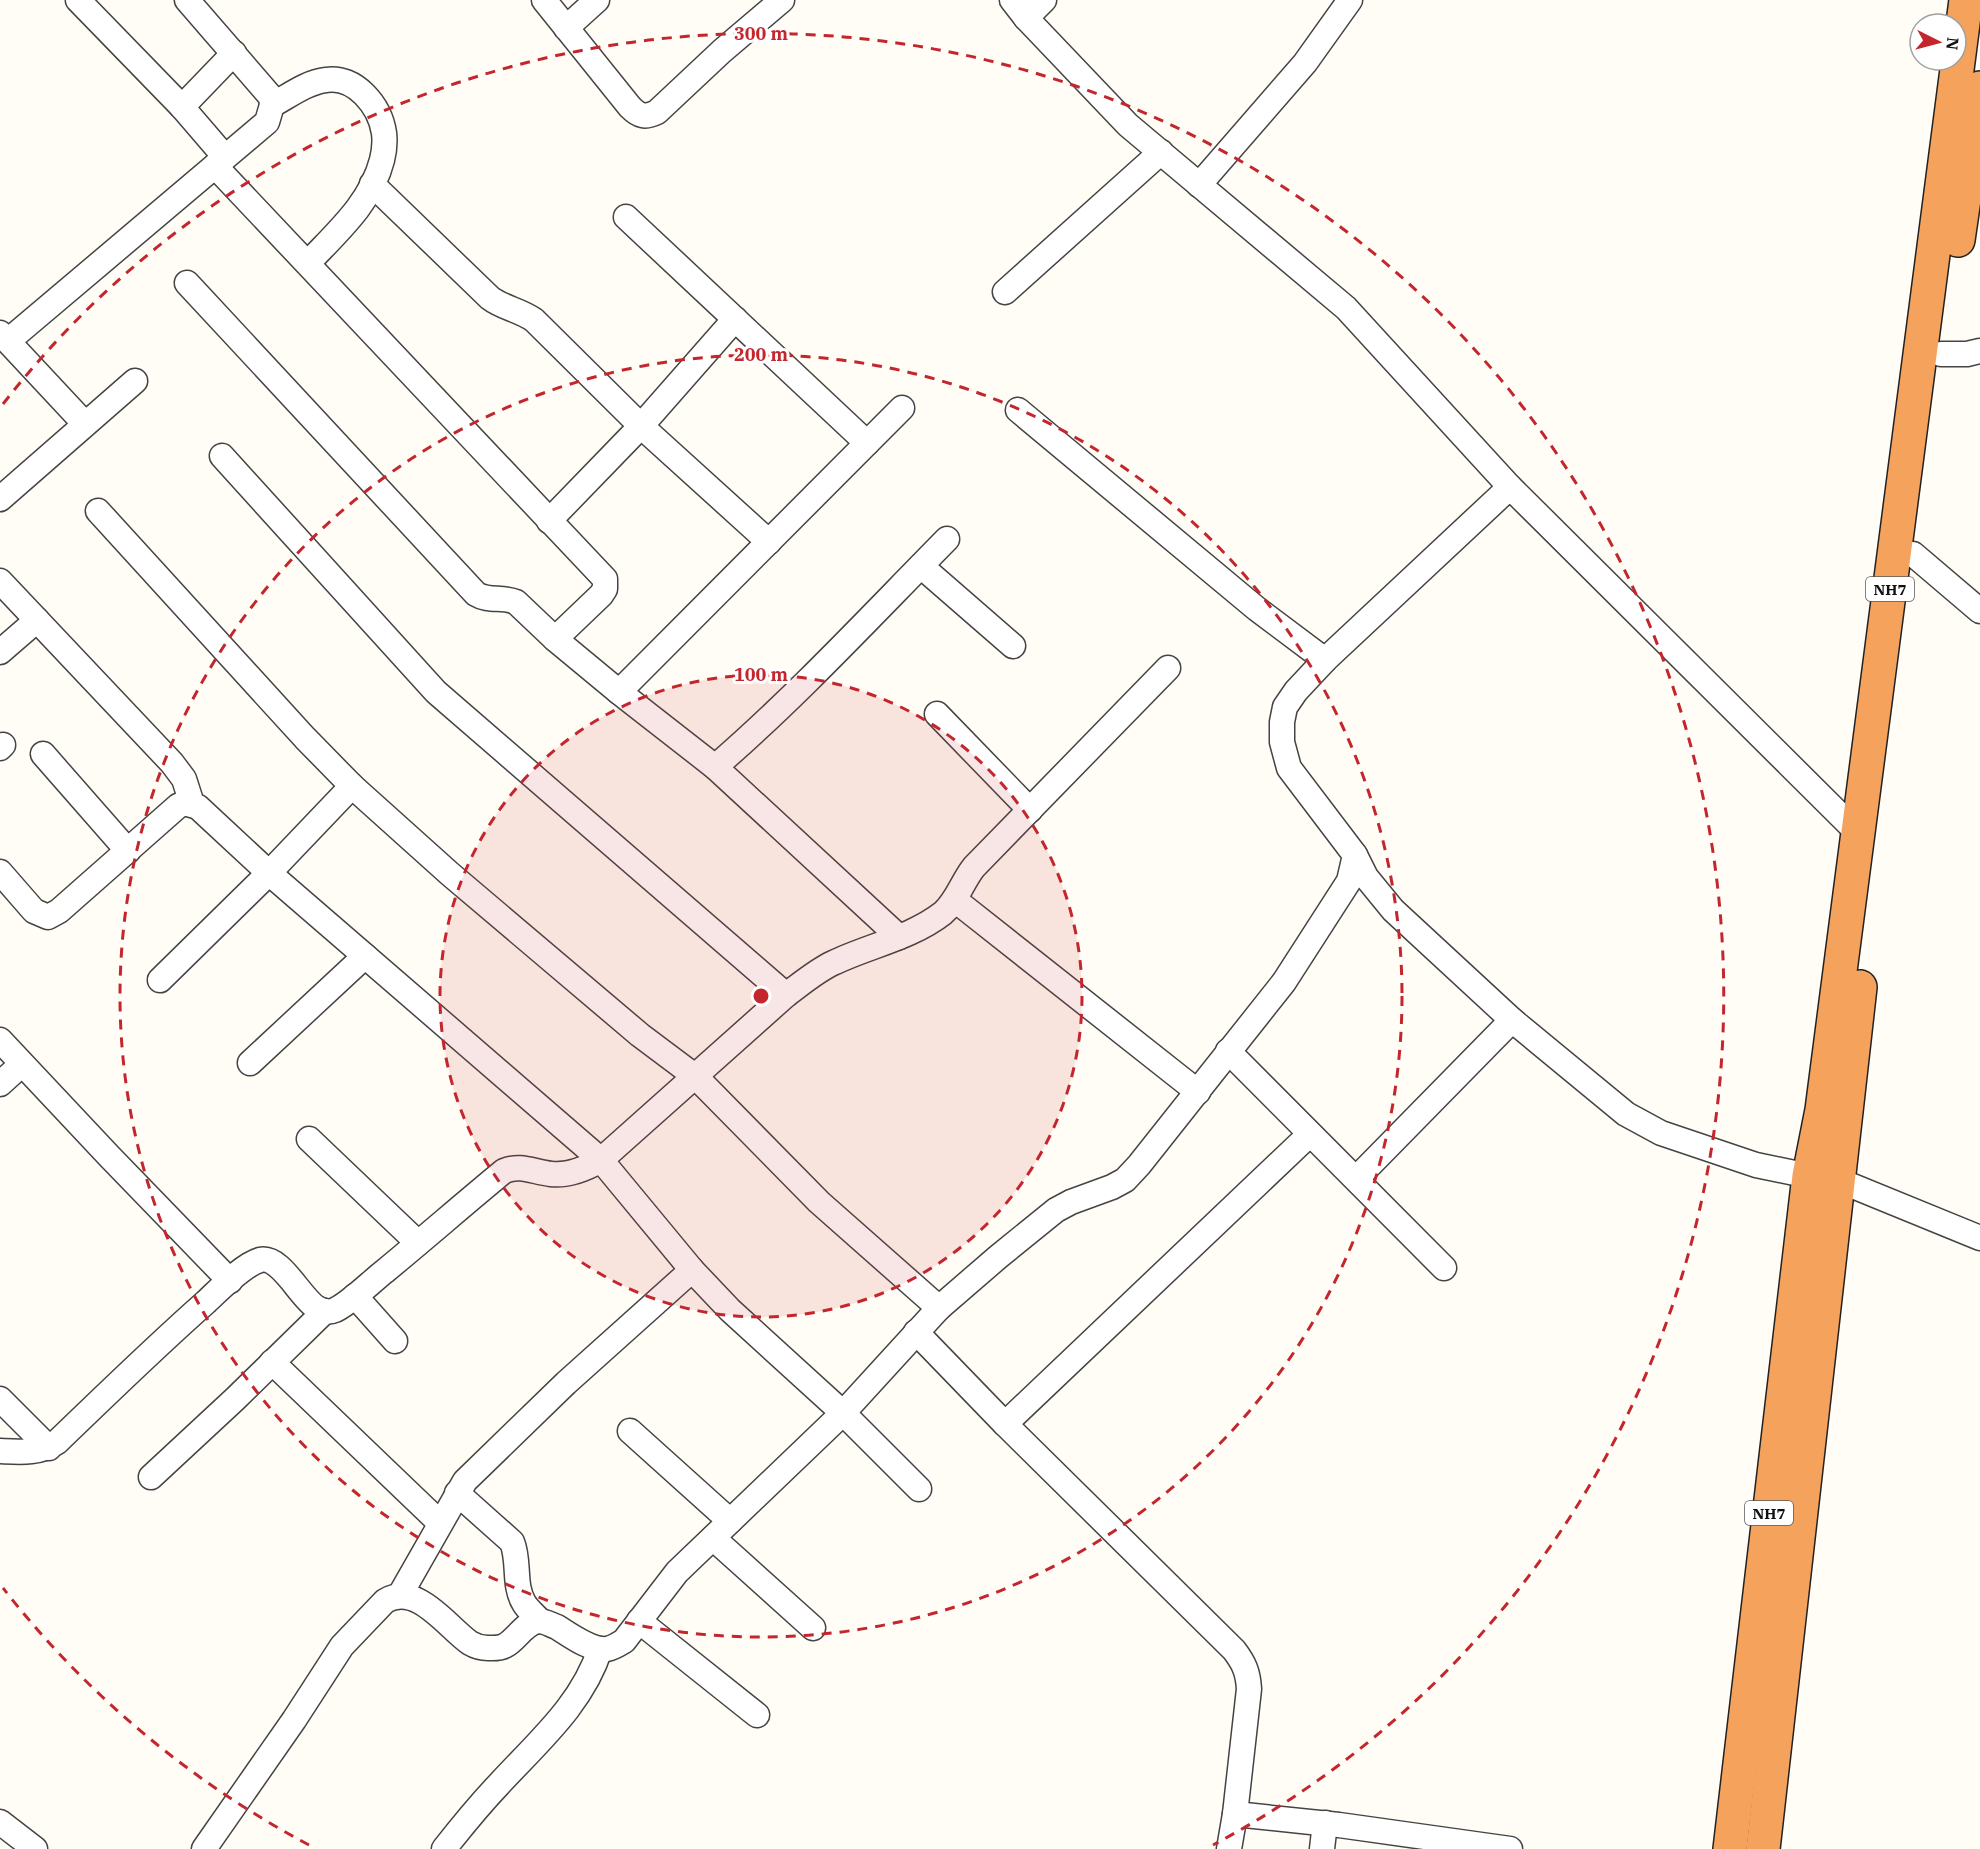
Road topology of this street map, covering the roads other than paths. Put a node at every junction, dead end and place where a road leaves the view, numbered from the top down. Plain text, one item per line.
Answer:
1 (78, 0) edge
2 (187, 0) edge
3 (544, 0) edge
4 (597, 0) edge
5 (782, 0) edge
6 (1044, 0) edge
7 (1350, 0) edge
8 (1966, 0) edge
9 (1019, 9) edge
10 (566, 28) junction
11 (234, 53) junction
12 (1980, 88) edge
13 (272, 105) junction
14 (182, 107) junction
15 (1161, 152) junction
16 (220, 161) junction
17 (372, 184) junction
18 (1199, 185) junction
19 (626, 217) dead end
20 (308, 263) junction
21 (187, 283) dead end
22 (1005, 292) dead end
23 (735, 319) junction
24 (4, 337) edge
25 (1980, 351) edge
26 (1941, 354) junction
27 (135, 381) dead end
28 (902, 408) dead end
29 (1018, 410) dead end
30 (85, 424) junction
31 (641, 426) junction
32 (867, 443) junction
33 (222, 456) dead end
34 (1510, 487) junction
35 (0, 499) edge
36 (98, 511) dead end
37 (549, 520) junction
38 (947, 539) dead end
39 (769, 542) junction
40 (1913, 554) junction
41 (921, 566) junction
42 (0, 581) edge
43 (1980, 611) edge
44 (37, 620) junction
45 (555, 639) junction
46 (1013, 646) dead end
47 (0, 652) edge
48 (1325, 660) junction
49 (1168, 668) dead end
50 (619, 692) junction
51 (937, 714) dead end
52 (43, 754) dead end
53 (715, 767) junction
54 (352, 786) junction
55 (192, 804) junction
56 (1030, 810) junction
57 (1858, 833) junction
58 (128, 851) junction
59 (1355, 855) junction
60 (0, 872) edge
61 (269, 873) junction
62 (955, 900) junction
63 (899, 937) junction
64 (1855, 937) junction
65 (365, 956) junction
66 (160, 980) dead end
67 (786, 995) junction
68 (1512, 1020) junction
69 (0, 1040) edge
70 (1228, 1051) junction
71 (250, 1063) dead end
72 (22, 1064) junction
73 (696, 1077) junction
74 (0, 1084) edge
75 (1198, 1092) junction
76 (1310, 1134) junction
77 (309, 1139) dead end
78 (601, 1160) junction
79 (1824, 1178) junction
80 (1356, 1179) junction
81 (1980, 1238) edge
82 (418, 1243) junction
83 (1444, 1268) dead end
84 (692, 1270) junction
85 (230, 1281) junction
86 (355, 1296) junction
87 (939, 1308) junction
88 (325, 1311) junction
89 (916, 1332) junction
90 (396, 1341) dead end
91 (272, 1362) junction
92 (0, 1399) edge
93 (843, 1413) junction
94 (1005, 1424) junction
95 (630, 1431) dead end
96 (49, 1448) junction
97 (0, 1451) edge
98 (151, 1477) dead end
99 (919, 1489) dead end
100 (458, 1493) junction
101 (440, 1523) junction
102 (722, 1530) junction
103 (400, 1595) junction
104 (540, 1621) junction
105 (639, 1621) junction
106 (813, 1628) dead end
107 (600, 1649) junction
108 (756, 1715) dead end
109 (1235, 1814) junction
110 (0, 1822) edge
111 (1325, 1824) junction
112 (35, 1849) edge
113 (204, 1849) edge
114 (444, 1849) edge
115 (1229, 1849) edge
116 (1322, 1849) edge
117 (1503, 1849) edge
118 (1730, 1849) edge
119 (1763, 1849) edge

1 - 14 street
2 - 11 street
3 - 10 street
4 - 10 street
5 - 10 street
6 - 9 street
7 - 18 street
8 - 57 highway, NH7
9 - 15 street
11 - 13 street
11 - 14 street
12 - 26 highway, NH7
13 - 16 street
13 - 17 street
14 - 16 street
15 - 18 street
15 - 22 street
16 - 20 street
16 - 24 street
17 - 20 street
17 - 31 street
18 - 34 street
19 - 23 street
20 - 37 street
21 - 45 street
23 - 31 street
23 - 32 street
24 - 30 street
25 - 26 street
26 - 40 highway, NH7
27 - 30 street
28 - 32 street
29 - 48 street
30 - 35 street
31 - 37 street
31 - 39 street
32 - 39 street
33 - 67 street
34 - 48 street
34 - 57 street
36 - 54 street
37 - 45 street
38 - 41 street
39 - 50 street
40 - 43 street
40 - 64 highway, NH7
41 - 46 street
41 - 53 street
42 - 44 street
44 - 47 street
44 - 55 street
45 - 50 street
48 - 59 street
49 - 56 street
50 - 53 street
51 - 56 street
52 - 58 street
53 - 63 street
54 - 61 street
54 - 73 street
55 - 58 street
55 - 61 street
56 - 62 street
57 - 64 highway, NH7
58 - 60 street
59 - 68 street
59 - 70 street
61 - 65 street
61 - 66 street
62 - 63 street
62 - 75 street
63 - 67 street
64 - 79 highway, NH7
65 - 71 street
65 - 78 street
67 - 73 street
68 - 79 street
68 - 80 street
69 - 72 street
70 - 75 street
70 - 76 street
72 - 74 street
72 - 85 street
73 - 78 street
73 - 87 street
75 - 87 street
76 - 80 street
76 - 94 street
77 - 82 street
78 - 82 street
78 - 84 street
79 - 81 street
79 - 118 highway, NH7
79 - 119 highway, NH7
80 - 83 street
82 - 86 street
84 - 93 street
84 - 100 street
85 - 88 street
85 - 96 street
86 - 88 street
86 - 90 street
87 - 89 street
88 - 91 street
89 - 93 street
89 - 94 street
91 - 98 street
91 - 101 street
92 - 96 street
93 - 99 street
93 - 102 street
94 - 109 street
95 - 102 street
96 - 97 street
100 - 101 street
100 - 104 street
101 - 103 street
102 - 105 street
102 - 106 street
103 - 104 street
103 - 113 street
104 - 107 street
105 - 107 street
105 - 108 street
107 - 114 street
109 - 111 street
109 - 115 street
110 - 112 street
111 - 116 street
111 - 117 street

